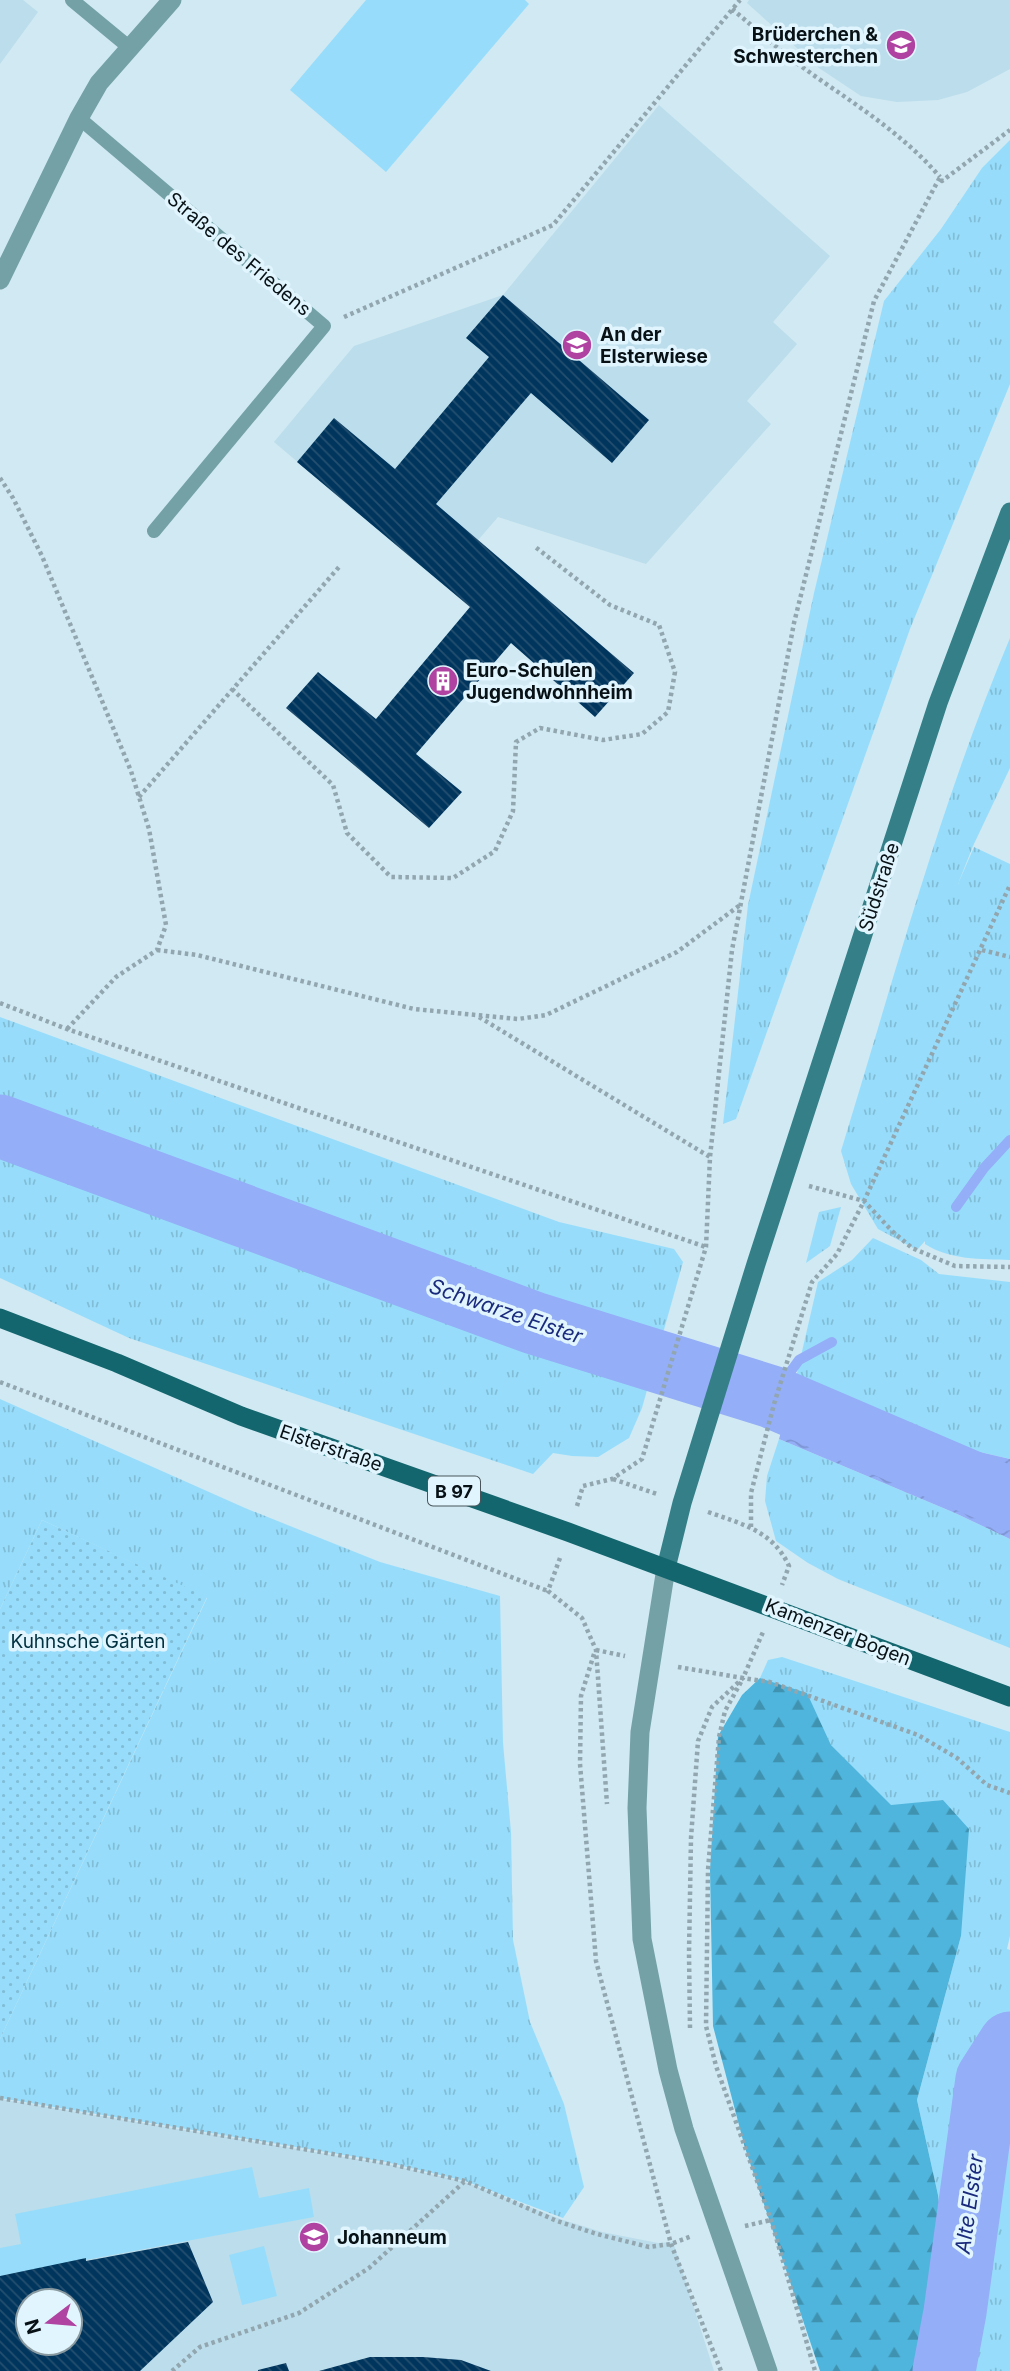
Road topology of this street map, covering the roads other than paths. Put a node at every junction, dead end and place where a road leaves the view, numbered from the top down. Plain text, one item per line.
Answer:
1 (72, 0) edge
2 (172, 0) edge
3 (130, 48) junction
4 (79, 118) junction
5 (0, 280) edge
6 (1010, 512) edge
7 (154, 531) dead end
8 (0, 1318) edge
9 (666, 1568) junction
10 (1010, 1697) edge
11 (768, 2371) edge

1 - 3 lane
2 - 3 street
3 - 4 street
4 - 5 street
4 - 7 lane, Straße des Friedens
6 - 9 main road, Südstraße
8 - 9 main road, Elsterstraße / B 97
9 - 10 main road, Kamenzer Bogen / B 97
9 - 11 street

